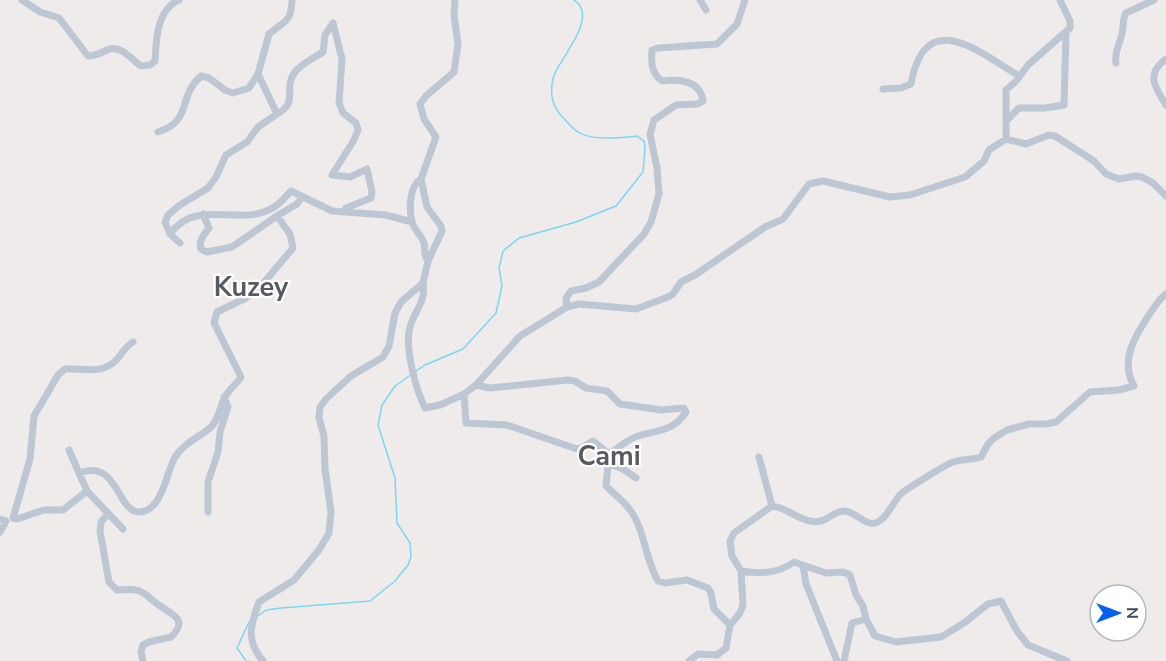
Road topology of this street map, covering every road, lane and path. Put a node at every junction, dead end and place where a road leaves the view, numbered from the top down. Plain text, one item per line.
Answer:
1 (22, 0) edge
2 (180, 0) edge
3 (292, 0) edge
4 (455, 0) edge
5 (700, 0) edge
6 (746, 0) edge
7 (1060, 0) edge
8 (1127, 0) edge
9 (1154, 0) edge
10 (706, 10) dead end
11 (1131, 10) junction
12 (1066, 33) junction
13 (1166, 59) edge
14 (1116, 63) dead end
15 (258, 74) junction
16 (1019, 76) junction
17 (883, 89) dead end
18 (1166, 105) edge
19 (277, 114) junction
20 (1006, 121) junction
21 (158, 132) dead end
22 (1006, 139) junction
23 (421, 179) junction
24 (302, 196) junction
25 (1166, 196) edge
26 (344, 212) junction
27 (203, 214) junction
28 (277, 216) junction
29 (412, 222) junction
30 (170, 234) junction
31 (180, 243) dead end
32 (428, 261) junction
33 (423, 283) junction
34 (1166, 294) edge
35 (567, 307) junction
36 (133, 342) dead end
37 (476, 385) junction
38 (465, 394) junction
39 (224, 397) junction
40 (69, 450) dead end
41 (609, 454) junction
42 (759, 457) dead end
43 (608, 463) junction
44 (80, 473) junction
45 (636, 478) dead end
46 (87, 491) junction
47 (772, 506) junction
48 (208, 512) dead end
49 (108, 514) junction
50 (0, 519) edge
51 (123, 529) dead end
52 (0, 532) edge
53 (803, 566) junction
54 (741, 571) junction
55 (866, 620) junction
56 (730, 625) junction
57 (143, 661) edge
58 (263, 661) edge
59 (689, 661) edge
60 (837, 661) edge
61 (844, 661) edge
62 (1067, 661) edge

1 - 2 street
3 - 15 street
4 - 23 street
5 - 10 street
6 - 35 street
7 - 12 street
8 - 11 street
9 - 11 street
11 - 14 street
12 - 16 street
12 - 20 street
13 - 18 street
15 - 19 street
15 - 21 street
16 - 17 street
16 - 20 street
19 - 26 street
19 - 30 street
20 - 22 street
22 - 25 street
22 - 35 street
23 - 29 street
23 - 32 street
24 - 26 street
24 - 27 street
24 - 28 street
26 - 29 street
27 - 28 street
27 - 30 street
28 - 39 street
29 - 32 street
30 - 31 street
32 - 33 street
33 - 38 street
33 - 58 street
34 - 47 street
35 - 37 street
36 - 46 street
37 - 38 street
37 - 41 street
38 - 41 street
39 - 44 street
39 - 48 street
40 - 44 street
41 - 43 street
42 - 47 street
43 - 45 street
43 - 56 street
44 - 46 street
46 - 49 street
47 - 54 street
49 - 51 street
49 - 57 street
50 - 52 street
53 - 54 street
53 - 55 street
53 - 60 street
54 - 56 street
55 - 61 street
55 - 62 street
56 - 59 street

